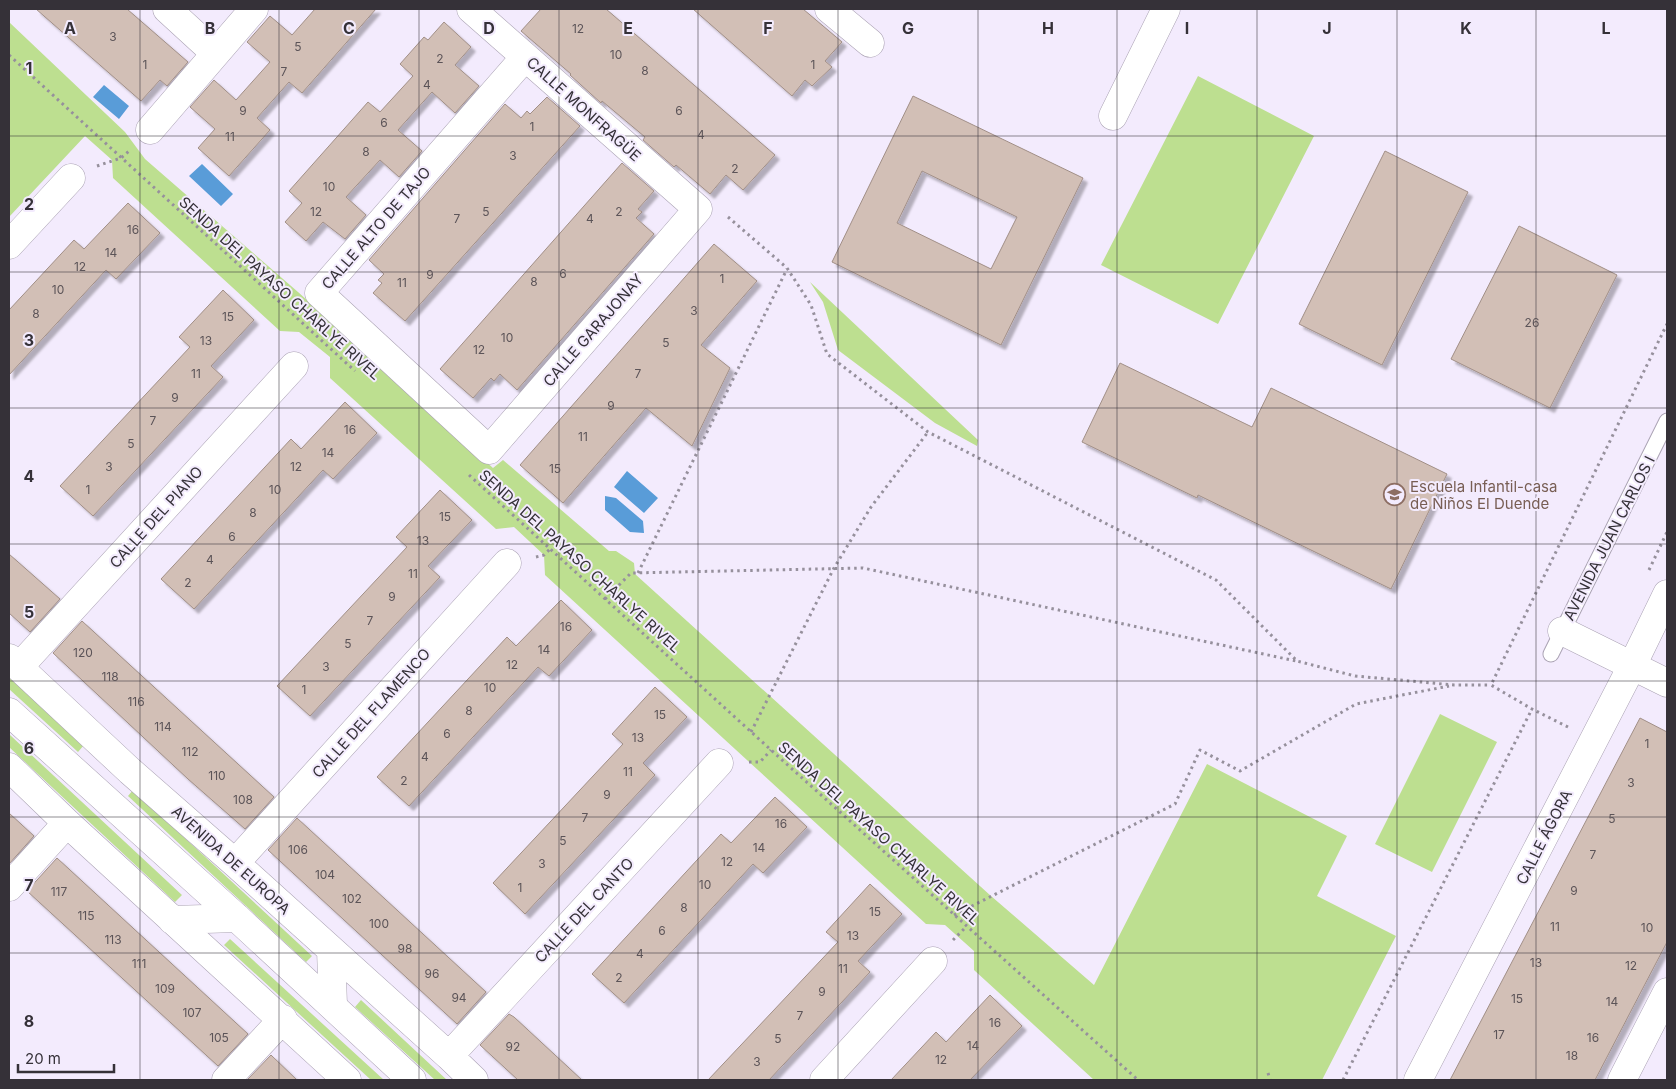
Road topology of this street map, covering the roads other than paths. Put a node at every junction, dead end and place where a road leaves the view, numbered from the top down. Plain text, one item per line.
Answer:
1 (167, 9) edge
2 (254, 9) edge
3 (471, 9) edge
4 (829, 9) edge
5 (1166, 9) edge
6 (870, 43) dead end
7 (215, 53) junction
8 (525, 56) junction
9 (1113, 116) dead end
10 (150, 130) road end
11 (72, 178) road end
12 (698, 210) joint
13 (9, 245) edge
14 (294, 366) road end
15 (1667, 421) edge
16 (489, 450) joint
17 (507, 563) dead end
18 (1667, 594) edge
19 (1556, 643) joint
20 (14, 663) edge
21 (1632, 666) junction
22 (1667, 683) edge
23 (9, 712) edge
24 (718, 763) dead end
25 (9, 767) edge
26 (71, 768) junction
27 (130, 771) junction
28 (67, 823) junction
29 (234, 863) junction
30 (9, 887) edge
31 (237, 918) junction
32 (172, 920) junction
33 (331, 950) junction
34 (933, 961) dead end
35 (1667, 992) edge
36 (332, 1005) junction
37 (282, 1019) junction
38 (449, 1056) junction
39 (226, 1080) edge
40 (347, 1080) edge
41 (412, 1080) edge
42 (474, 1080) edge
43 (824, 1080) edge
44 (1418, 1080) edge
45 (1622, 1080) edge

1 - 7 street
2 - 7 street
3 - 8 street, CALLE MONFRAGÜE
4 - 6 street
5 - 9 street
7 - 10 street
8 - 12 street, CALLE MONFRAGÜE
8 - 16 street, CALLE ALTO DE TAJO
11 - 13 street
12 - 16 street, CALLE GARAJONAY
14 - 20 street, CALLE DEL PIANO
15 - 19 lane, AVENIDA JUAN CARLOS I
17 - 29 street, CALLE DEL FLAMENCO
18 - 21 street, CALLE ÁGORA
19 - 21 street
20 - 27 street, AVENIDA DE EUROPA
21 - 22 street
21 - 44 street, CALLE ÁGORA
23 - 26 street
24 - 38 street, CALLE DEL CANTO
25 - 28 street
26 - 27 street
26 - 31 street
27 - 29 street, AVENIDA DE EUROPA
28 - 30 street
28 - 32 street
29 - 33 street, AVENIDA DE EUROPA
31 - 32 street
31 - 36 street
32 - 37 street
33 - 36 street
33 - 38 street, AVENIDA DE EUROPA
34 - 43 street
35 - 45 street
36 - 41 street
37 - 39 street
37 - 40 street
38 - 42 street, AVENIDA DE EUROPA

